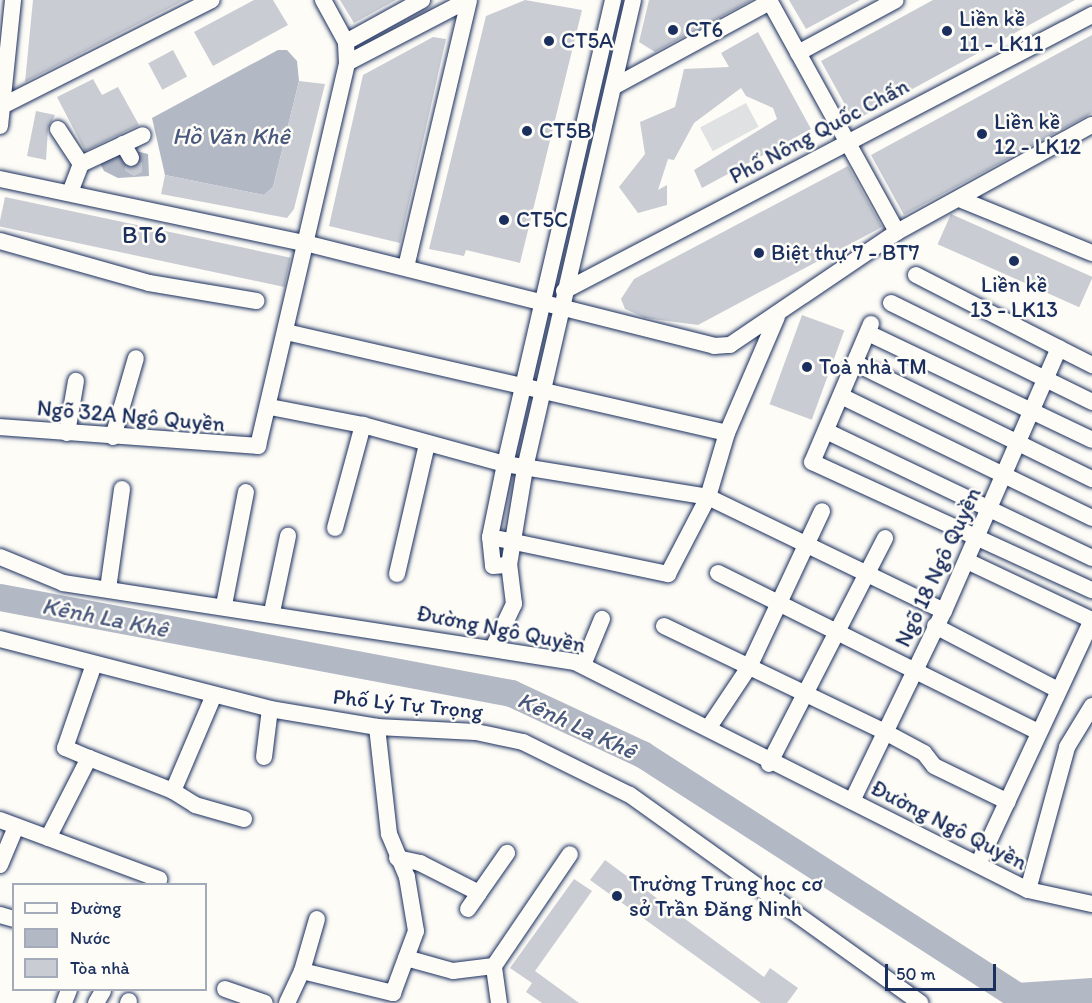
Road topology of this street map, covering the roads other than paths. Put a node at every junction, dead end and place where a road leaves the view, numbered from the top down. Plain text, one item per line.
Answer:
1 (13, 0) edge
2 (212, 0) edge
3 (323, 0) edge
4 (422, 0) edge
5 (468, 0) edge
6 (614, 0) edge
7 (633, 0) edge
8 (896, 0) edge
9 (769, 1) edge
10 (1092, 15) edge
11 (5, 35) edge
12 (346, 42) junction
13 (798, 53) junction
14 (347, 63) junction
15 (615, 86) junction
16 (3, 106) edge
17 (1092, 125) edge
18 (0, 126) edge
19 (58, 129) dead end
20 (142, 135) dead end
21 (847, 141) junction
22 (81, 164) junction
23 (0, 179) edge
24 (71, 190) junction
25 (962, 200) junction
26 (897, 232) junction
27 (0, 241) edge
28 (305, 243) junction
29 (1092, 254) edge
30 (406, 267) junction
31 (916, 275) dead end
32 (569, 288) junction
33 (256, 301) dead end
34 (545, 302) junction
35 (891, 303) dead end
36 (565, 307) junction
37 (777, 316) junction
38 (286, 332) junction
39 (1059, 348) junction
40 (136, 358) dead end
41 (855, 363) junction
42 (1092, 365) edge
43 (1047, 380) junction
44 (76, 381) dead end
45 (524, 386) junction
46 (543, 391) junction
47 (841, 396) junction
48 (1092, 402) edge
49 (270, 407) junction
50 (1034, 412) junction
51 (363, 425) junction
52 (0, 427) edge
53 (826, 430) junction
54 (67, 433) junction
55 (727, 433) junction
56 (113, 437) junction
57 (1092, 440) edge
58 (427, 444) junction
59 (1020, 444) junction
60 (505, 464) junction
61 (525, 468) junction
62 (1005, 474) junction
63 (1092, 479) edge
64 (122, 489) dead end
65 (246, 492) dead end
66 (708, 497) junction
67 (991, 509) junction
68 (822, 511) dead end
69 (1092, 518) edge
70 (335, 528) dead end
71 (977, 535) junction
72 (288, 536) dead end
73 (490, 537) junction
74 (885, 538) dead end
75 (509, 541) junction
76 (809, 541) junction
77 (0, 557) edge
78 (1092, 558) edge
79 (967, 561) junction
80 (509, 566) junction
81 (717, 573) dead end
82 (868, 573) junction
83 (398, 574) dead end
84 (108, 590) junction
85 (1092, 590) edge
86 (224, 604) junction
87 (781, 605) junction
88 (944, 611) junction
89 (272, 612) junction
90 (602, 619) dead end
91 (1092, 620) edge
92 (664, 626) dead end
93 (935, 626) junction
94 (837, 633) junction
95 (0, 639) edge
96 (493, 648) junction
97 (583, 665) junction
98 (93, 667) junction
99 (749, 667) junction
100 (914, 672) junction
101 (1058, 690) junction
102 (804, 694) junction
103 (213, 697) junction
104 (1092, 706) edge
105 (270, 709) junction
106 (377, 727) junction
107 (709, 727) junction
108 (885, 732) junction
109 (1039, 732) junction
110 (264, 757) dead end
111 (89, 758) junction
112 (770, 764) junction
113 (173, 790) junction
114 (852, 801) junction
115 (1008, 802) junction
116 (244, 819) dead end
117 (0, 820) edge
118 (16, 827) junction
119 (48, 838) junction
120 (507, 853) dead end
121 (570, 854) dead end
122 (397, 858) junction
123 (979, 862) junction
124 (0, 865) edge
125 (159, 879) dead end
126 (1028, 890) junction
127 (479, 893) junction
128 (1092, 904) edge
129 (468, 909) dead end
130 (317, 919) dead end
131 (406, 957) junction
132 (494, 966) junction
133 (302, 971) junction
134 (225, 989) dead end
135 (265, 1003) edge
136 (287, 1003) edge
137 (499, 1003) edge
138 (920, 1003) edge

1 - 11 street
2 - 16 street
3 - 12 street
4 - 12 street
5 - 14 street
5 - 30 street
6 - 34 street
7 - 15 street
8 - 13 street
9 - 13 street
9 - 15 street
10 - 21 street, Phố Nông Quốc Chấn
11 - 16 street
12 - 14 street
13 - 21 street
14 - 28 street
15 - 32 street
16 - 18 street
17 - 25 street
19 - 22 street
20 - 22 street
21 - 26 street
21 - 32 street, Phố Nông Quốc Chấn
22 - 24 street
23 - 24 street
24 - 28 street
25 - 26 street
25 - 29 street
26 - 37 street
27 - 33 street
28 - 30 street
28 - 38 street
30 - 34 street
31 - 39 street
32 - 34 street, Phố Nông Quốc Chấn
32 - 36 street
34 - 36 street
34 - 45 street
35 - 43 street
36 - 37 street
36 - 46 street
37 - 55 street
38 - 45 street
38 - 49 street
39 - 42 street
39 - 43 street, Ngõ 18 Ngô Quyền
40 - 56 street
41 - 47 street
41 - 50 street
41 - 59 street
43 - 48 street
43 - 50 street, Ngõ 18 Ngô Quyền
44 - 54 street
45 - 46 street
45 - 60 street
46 - 55 street
46 - 61 street
47 - 53 street
47 - 62 street
49 - 51 street
49 - 56 street, Ngõ 32A Ngô Quyền
50 - 57 street
50 - 59 street, Ngõ 18 Ngô Quyền
51 - 58 street
51 - 70 street
52 - 54 street, Ngõ 32A Ngô Quyền
53 - 67 street
53 - 71 street
54 - 56 street, Ngõ 32A Ngô Quyền
55 - 66 street
58 - 60 street
58 - 83 street
59 - 62 street, Ngõ 18 Ngô Quyền
59 - 63 street
60 - 61 street
60 - 73 street
61 - 66 street
61 - 75 street
62 - 67 street, Ngõ 18 Ngô Quyền
62 - 69 street
64 - 84 street
65 - 86 street
66 - 75 street
66 - 76 street
67 - 71 street, Ngõ 18 Ngô Quyền
67 - 78 street
68 - 76 street
71 - 79 street, Ngõ 18 Ngô Quyền
71 - 85 street
72 - 89 street
73 - 75 street
73 - 80 street
74 - 82 street
75 - 80 street
76 - 82 street
76 - 87 street
77 - 84 street, Đường Ngô Quyền
79 - 88 street, Ngõ 18 Ngô Quyền
79 - 91 street
80 - 96 street
81 - 87 street
82 - 88 street
82 - 94 street
84 - 86 street, Đường Ngô Quyền
86 - 89 street, Đường Ngô Quyền
87 - 94 street
87 - 99 street
88 - 93 street, Ngõ 18 Ngô Quyền
89 - 96 street, Đường Ngô Quyền
90 - 97 street
91 - 101 street
92 - 99 street
93 - 100 street, Ngõ 18 Ngô Quyền
93 - 101 street
94 - 100 street
94 - 102 street
95 - 98 street, Phố Lý Tự Trọng
96 - 97 street, Đường Ngô Quyền
97 - 107 street, Đường Ngô Quyền
98 - 103 street, Phố Lý Tự Trọng
98 - 111 street
99 - 102 street
99 - 107 street
100 - 108 street, Ngõ 18 Ngô Quyền
100 - 109 street
101 - 109 street
102 - 108 street
102 - 112 street
103 - 105 street, Phố Lý Tự Trọng
103 - 113 street
104 - 126 street
105 - 106 street, Phố Lý Tự Trọng
105 - 110 street
106 - 122 street
106 - 138 street, Phố Lý Tự Trọng
107 - 112 street, Đường Ngô Quyền
108 - 114 street, Ngõ 18 Ngô Quyền
108 - 115 street
109 - 115 street
111 - 113 street
111 - 119 street
112 - 114 street, Đường Ngô Quyền
113 - 116 street
114 - 123 street, Đường Ngô Quyền
115 - 123 street
117 - 118 street
118 - 119 street
118 - 124 street
119 - 125 street
120 - 127 street
121 - 132 street
122 - 127 street
122 - 131 street
123 - 126 street, Đường Ngô Quyền
126 - 128 street, Đường Ngô Quyền
127 - 129 street
130 - 133 street
131 - 132 street
131 - 133 street
132 - 137 street
133 - 136 street
134 - 135 street

